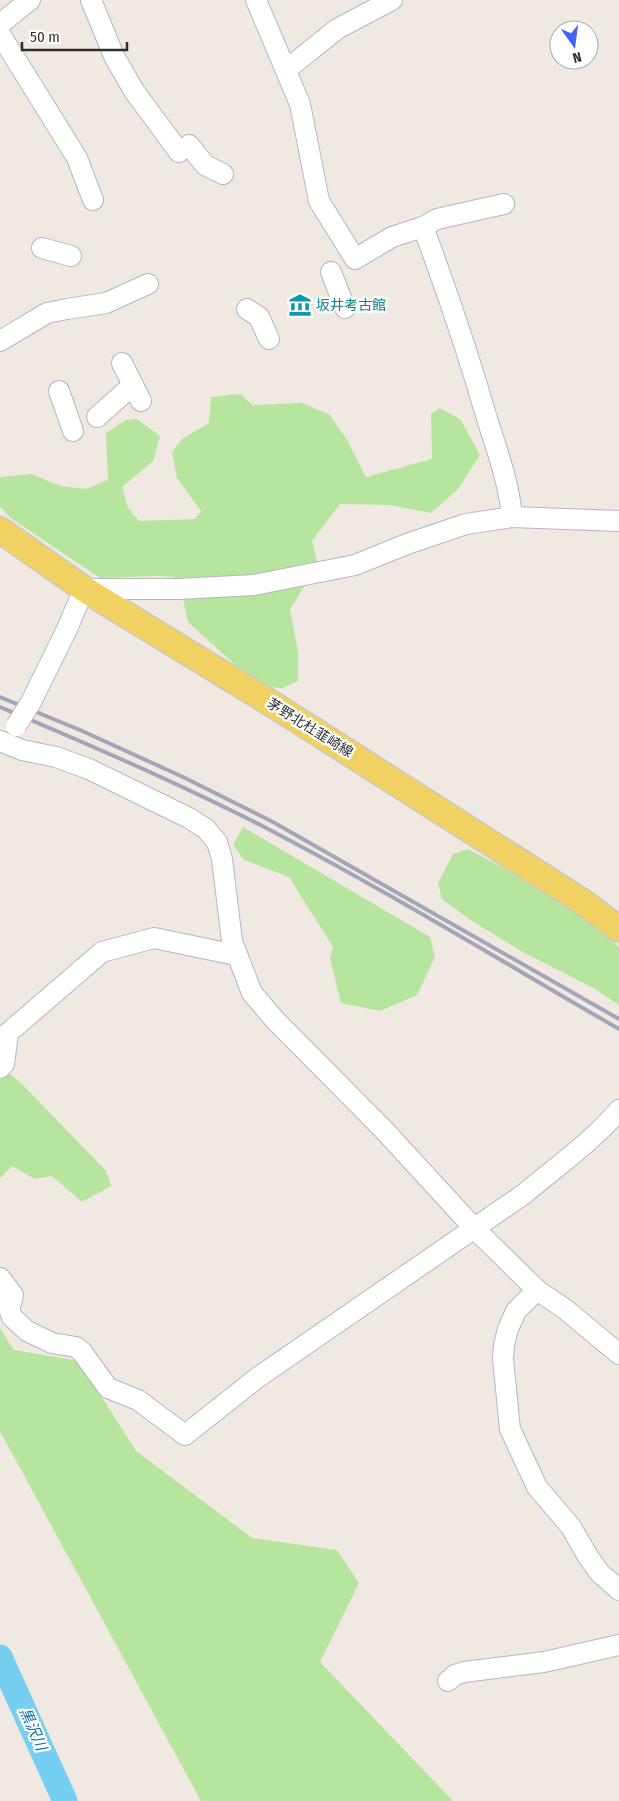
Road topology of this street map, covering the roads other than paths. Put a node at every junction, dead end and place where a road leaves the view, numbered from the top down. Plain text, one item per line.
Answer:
1 (30, 0) edge
2 (91, 0) edge
3 (256, 0) edge
4 (392, 0) edge
5 (0, 24) edge
6 (0, 34) edge
7 (286, 70) junction
8 (223, 174) dead end
9 (93, 200) dead end
10 (504, 204) dead end
11 (423, 227) junction
12 (42, 248) dead end
13 (71, 256) dead end
14 (331, 272) dead end
15 (148, 284) dead end
16 (345, 308) dead end
17 (247, 309) dead end
18 (269, 339) dead end
19 (0, 346) edge
20 (122, 363) dead end
21 (59, 391) dead end
22 (97, 417) dead end
23 (73, 431) dead end
24 (512, 517) junction
25 (619, 521) edge
26 (0, 530) edge
27 (84, 588) junction
28 (0, 740) edge
29 (619, 929) edge
30 (236, 955) junction
31 (0, 1068) edge
32 (619, 1110) edge
33 (474, 1228) junction
34 (0, 1278) edge
35 (537, 1290) junction
36 (5, 1303) edge
37 (619, 1354) edge
38 (619, 1590) edge
39 (619, 1645) edge
40 (448, 1682) dead end

1 - 5 street
2 - 8 street
3 - 7 street
4 - 7 street
6 - 9 street
7 - 11 street
10 - 11 street
11 - 24 street
12 - 13 street
14 - 16 street
15 - 19 street
17 - 18 street
20 - 22 street
21 - 23 street
24 - 25 street
24 - 27 street
26 - 27 main road, 茅野北杜韮崎線
27 - 28 street, bridge
27 - 29 main road, 茅野北杜韮崎線
28 - 30 street
30 - 31 street
30 - 33 street
32 - 33 street
33 - 35 street
33 - 36 street
34 - 36 street
35 - 37 street
35 - 38 street
39 - 40 street

